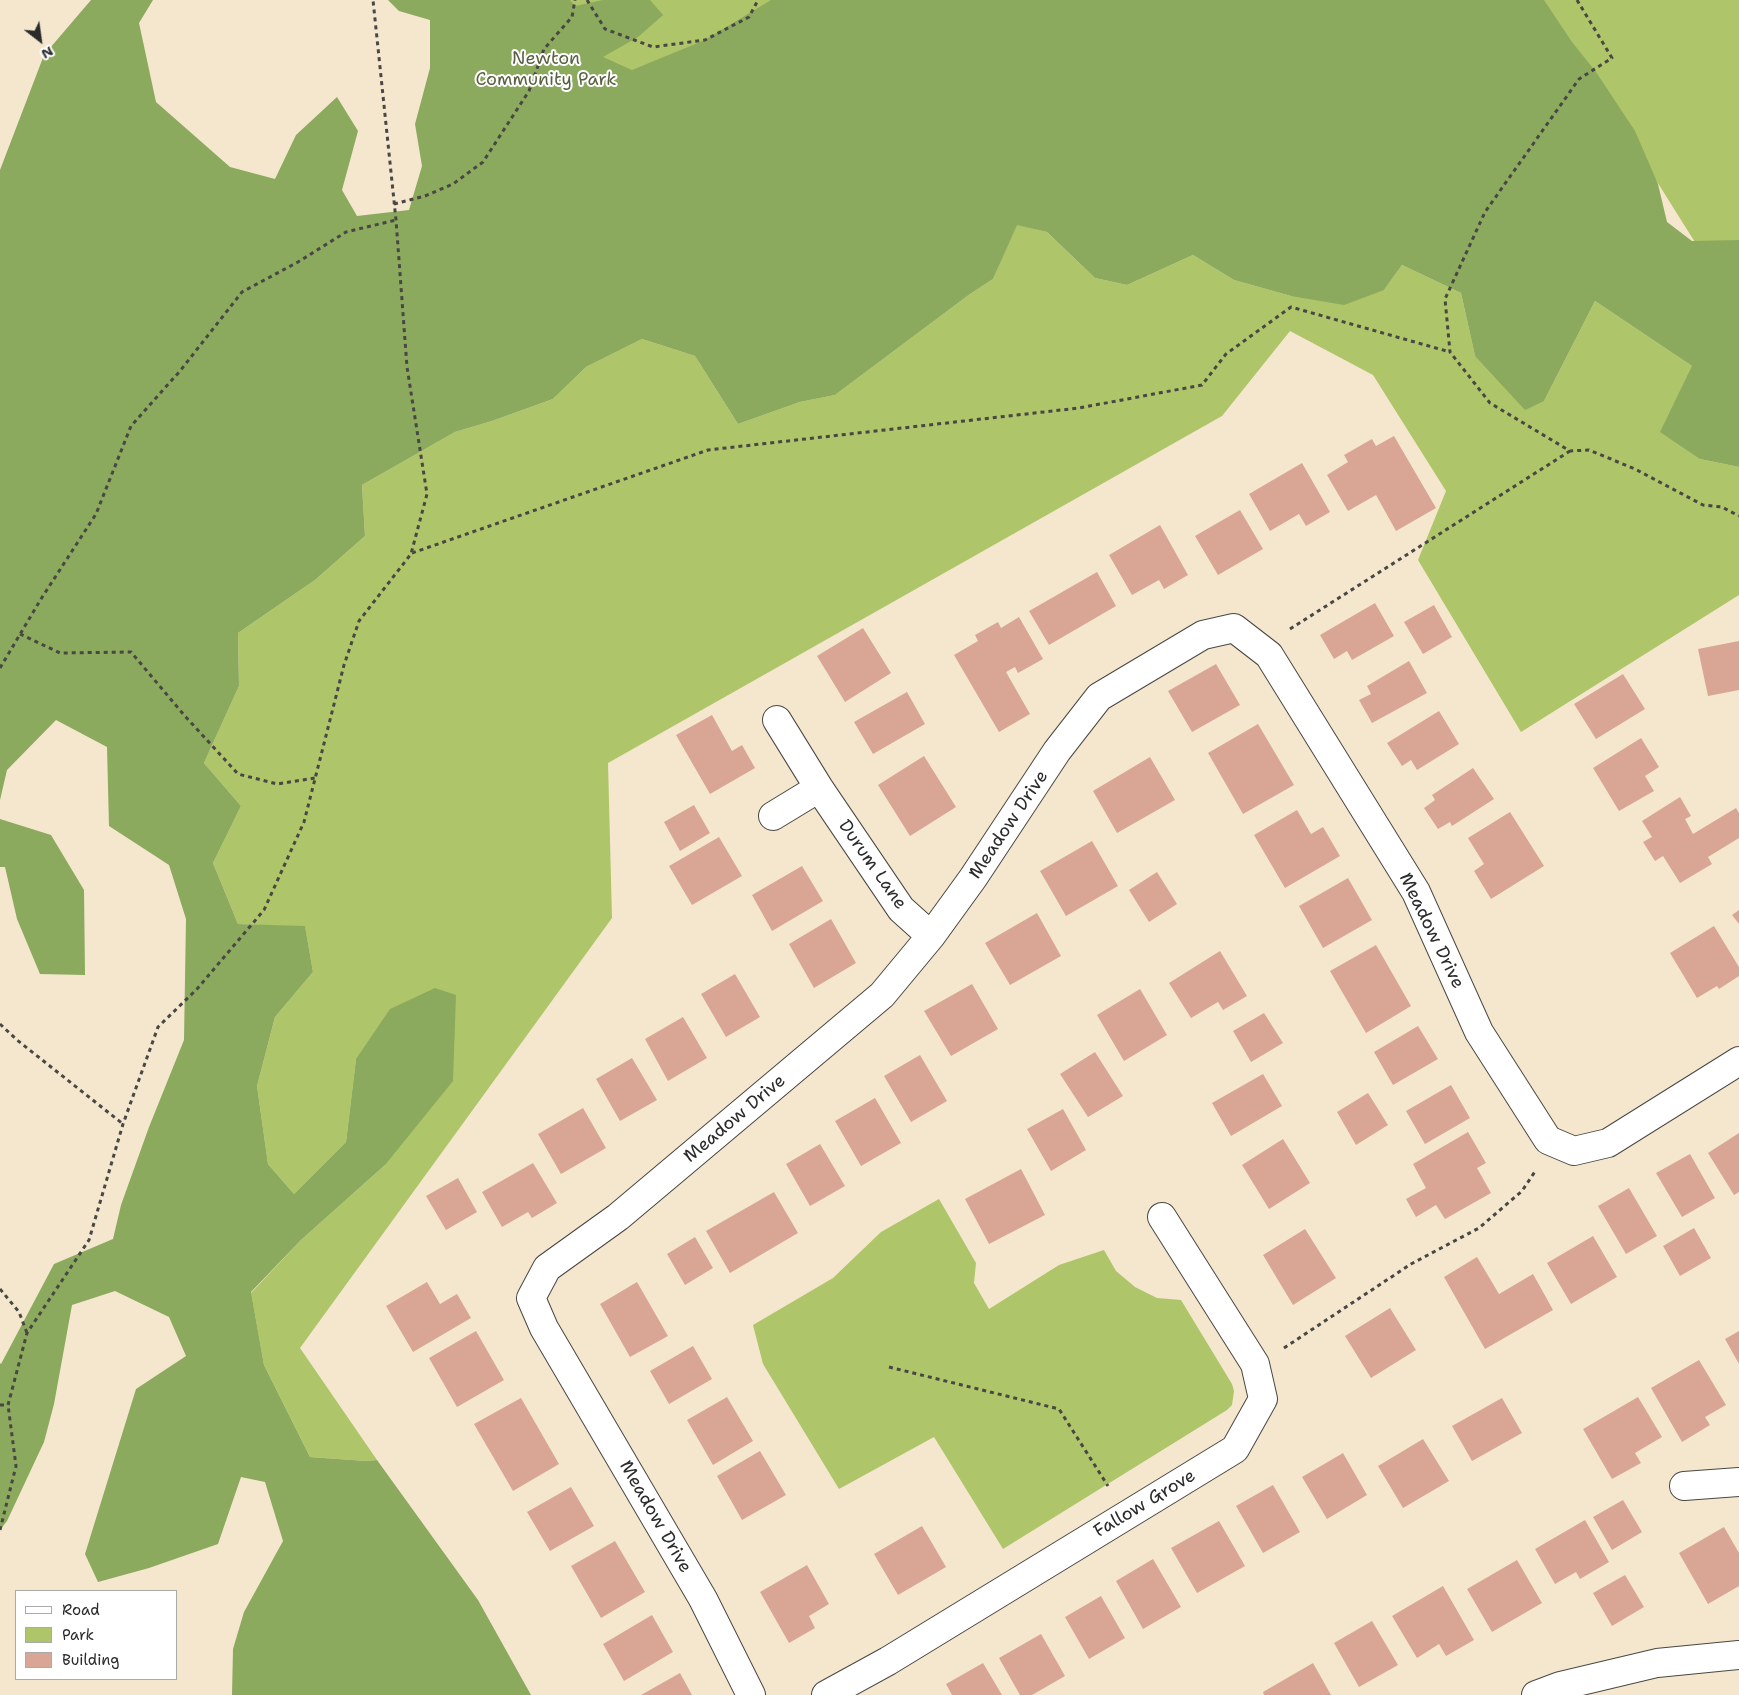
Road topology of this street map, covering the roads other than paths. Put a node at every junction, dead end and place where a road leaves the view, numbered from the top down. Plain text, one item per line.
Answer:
1 (777, 720) dead end
2 (819, 788) junction
3 (773, 816) dead end
4 (931, 936) junction
5 (1739, 1061) edge
6 (1162, 1217) dead end
7 (1739, 1482) edge
8 (1684, 1486) dead end
9 (1739, 1655) edge
10 (1595, 1687) edge
11 (750, 1695) edge
12 (826, 1695) edge
13 (1536, 1695) edge

1 - 2 street, Durum Lane
2 - 3 street
2 - 4 street, Durum Lane
4 - 5 street, Meadow Drive
4 - 11 street, Meadow Drive
6 - 12 street, Fallow Grove
7 - 8 street
9 - 10 street
10 - 13 street

